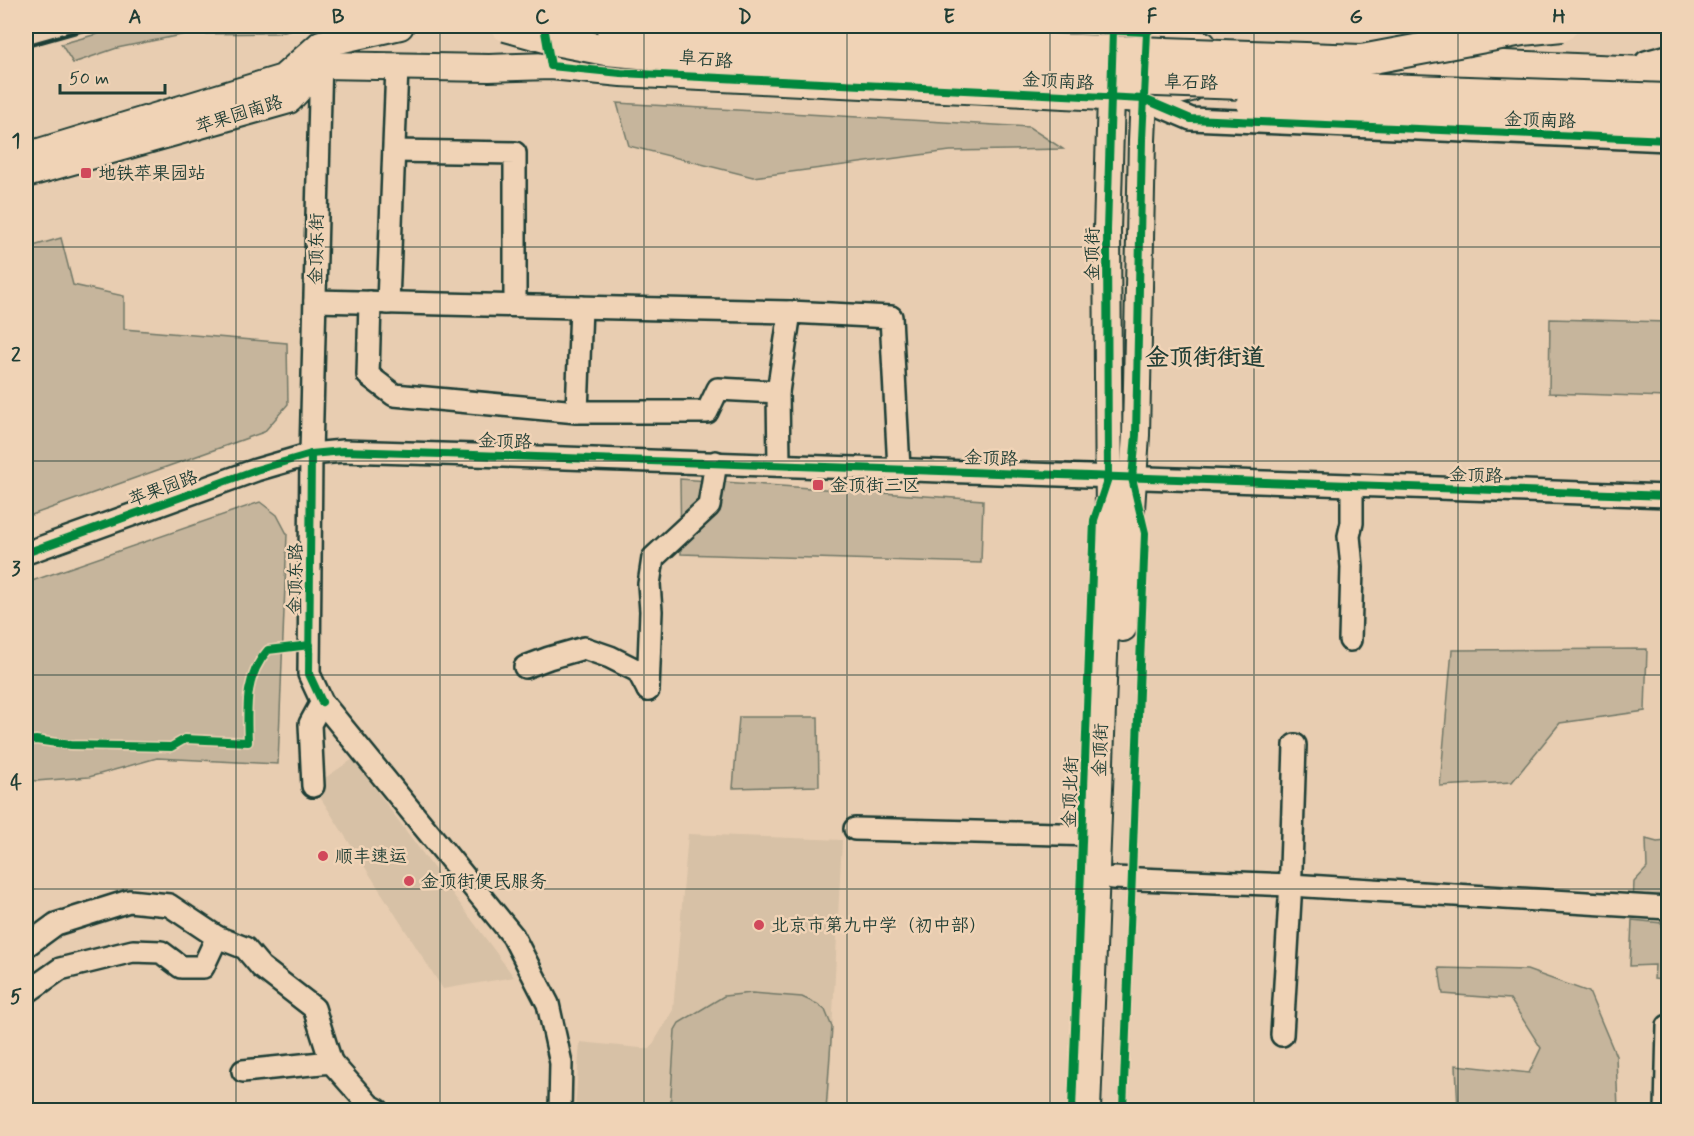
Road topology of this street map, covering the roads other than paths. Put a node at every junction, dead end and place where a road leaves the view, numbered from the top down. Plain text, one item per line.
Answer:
1 (400, 26) edge
2 (506, 26) edge
3 (544, 26) edge
4 (570, 26) edge
5 (611, 26) edge
6 (1013, 26) edge
7 (1562, 26) edge
8 (1046, 27) junction
9 (1113, 30) junction
10 (1147, 32) junction
11 (321, 54) junction
12 (1362, 60) junction
13 (1663, 63) edge
14 (397, 67) junction
15 (561, 67) junction
16 (1127, 93) junction
17 (1043, 95) junction
18 (1409, 95) junction
19 (1668, 99) edge
20 (1611, 102) junction
21 (1668, 104) edge
22 (1370, 127) junction
23 (1665, 134) edge
24 (394, 151) junction
25 (26, 156) edge
26 (26, 174) edge
27 (315, 301) junction
28 (379, 302) junction
29 (514, 305) junction
30 (581, 307) junction
31 (790, 312) junction
32 (778, 392) junction
33 (577, 412) junction
34 (311, 454) junction
35 (716, 462) junction
36 (779, 464) junction
37 (899, 469) junction
38 (1120, 478) junction
39 (1352, 485) junction
40 (1668, 496) edge
41 (26, 553) edge
42 (1350, 640) dead end
43 (525, 667) dead end
44 (322, 702) junction
45 (1295, 745) dead end
46 (313, 786) dead end
47 (855, 829) dead end
48 (1097, 834) junction
49 (1113, 878) junction
50 (1290, 885) junction
51 (1668, 908) edge
52 (216, 937) junction
53 (26, 946) edge
54 (26, 993) edge
55 (1668, 1026) edge
56 (1282, 1035) dead end
57 (331, 1062) junction
58 (243, 1071) dead end
59 (378, 1110) edge
60 (560, 1110) edge
61 (1087, 1110) edge
62 (1104, 1110) edge
63 (1666, 1110) edge

1 - 11 main road, 苹果园南路
2 - 16 highway, 阜石路, bridge
3 - 15 main road
4 - 15 main road
5 - 12 highway, 阜石路, bridge
6 - 8 main road
7 - 12 highway, bridge
8 - 9 main road
8 - 17 street
9 - 10 main road
9 - 16 main road, 金顶街
10 - 13 main road
10 - 16 main road, 金顶街
11 - 14 main road
11 - 25 main road, 苹果园南路
11 - 26 main road, 苹果园南路
11 - 27 street, 金顶东街
12 - 13 highway, 阜石路, bridge
14 - 15 main road
14 - 24 street
15 - 17 main road, 金顶南路
16 - 17 main road, 金顶南路
16 - 18 main road, 金顶南路
16 - 19 highway, 阜石路, bridge
16 - 22 street, 金顶南路
16 - 23 highway, bridge
16 - 38 main road, 金顶街
16 - 38 main road, 金顶街
18 - 20 main road, 金顶南路
18 - 22 street
20 - 21 main road, 金顶南路
20 - 23 street
22 - 23 street, 金顶南路
24 - 28 street
24 - 29 street
27 - 28 street
27 - 34 street, 金顶东街
28 - 29 street
28 - 33 street
29 - 30 street
30 - 31 street
30 - 33 street
31 - 32 street
31 - 37 street
32 - 33 street
32 - 36 street
34 - 35 street, 金顶路
34 - 41 street, 苹果园路
34 - 44 street, 金顶东路
35 - 36 street, 金顶路
35 - 43 street
36 - 37 street, 金顶路
37 - 38 street, 金顶路
38 - 39 street, 金顶路
38 - 48 main road, 金顶街
38 - 49 main road, 金顶街
39 - 40 street, 金顶路
39 - 42 street
44 - 46 street
44 - 60 street, 金顶东路
45 - 50 street
47 - 48 street
48 - 61 main road, 金顶街
49 - 50 street
49 - 62 main road, 金顶街
50 - 51 street
50 - 56 street
52 - 53 street
52 - 54 street
52 - 57 street
55 - 63 street
57 - 58 street
57 - 59 street

